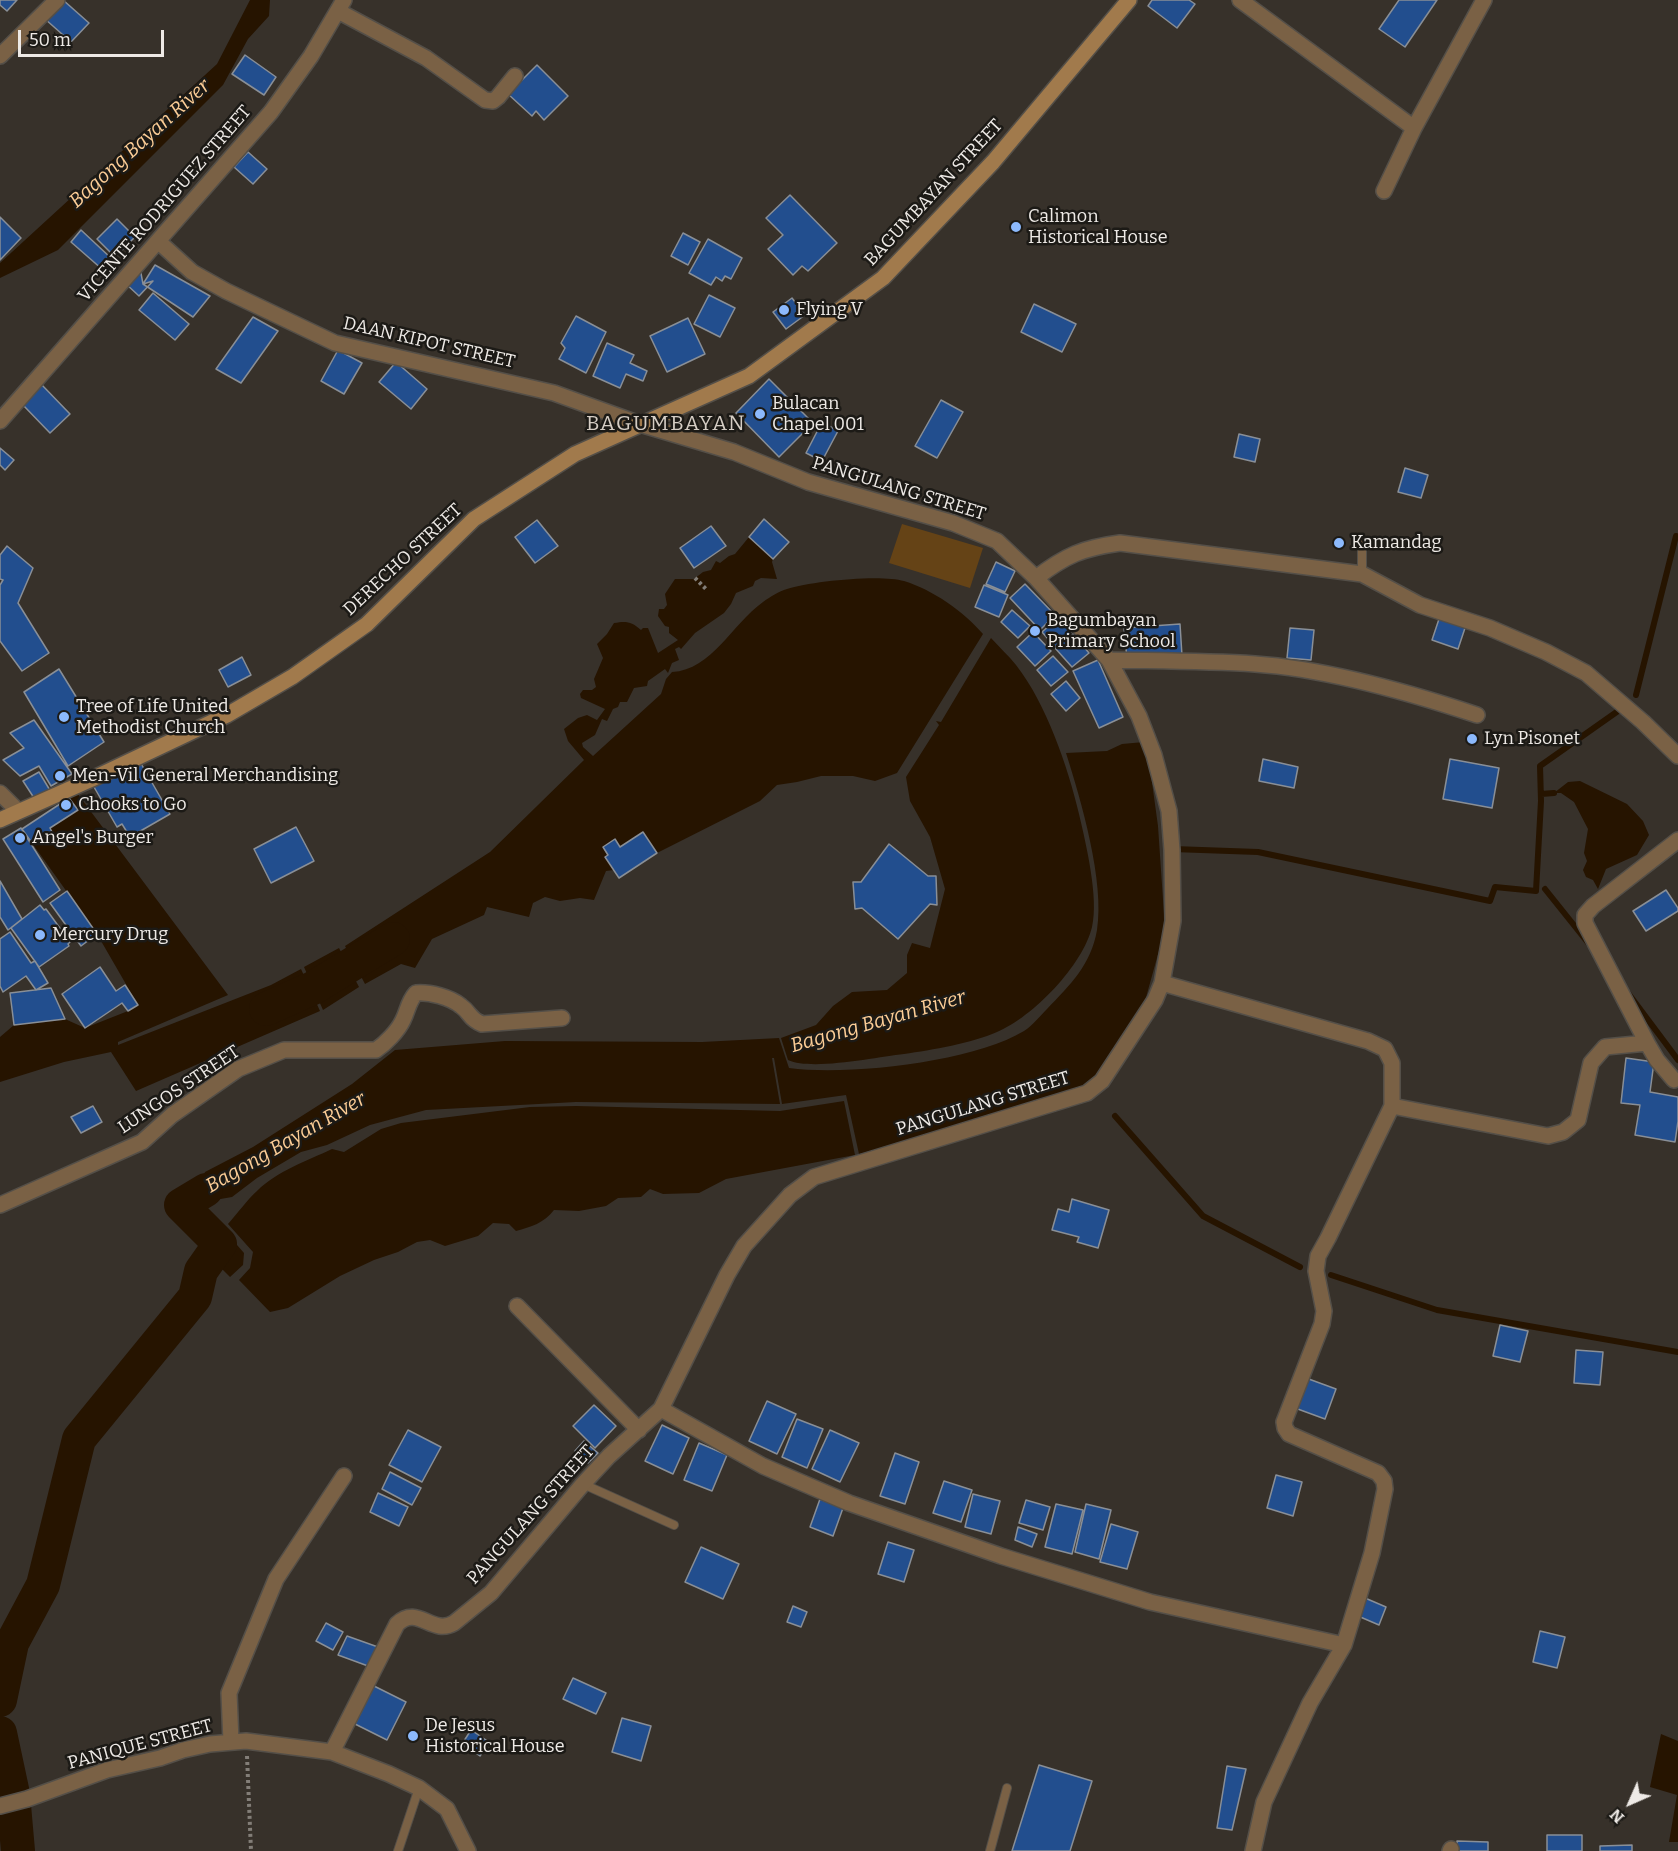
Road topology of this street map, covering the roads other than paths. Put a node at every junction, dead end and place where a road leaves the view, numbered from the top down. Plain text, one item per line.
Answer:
1 (57, 0) edge
2 (1129, 0) edge
3 (1240, 0) edge
4 (1484, 0) edge
5 (341, 5) edge
6 (0, 56) edge
7 (515, 76) dead end
8 (1414, 128) junction
9 (1384, 191) dead end
10 (159, 242) junction
11 (0, 421) edge
12 (640, 424) junction
13 (1362, 543) dead end
14 (1362, 574) junction
15 (1036, 578) junction
16 (1109, 660) junction
17 (1477, 715) dead end
18 (1678, 756) edge
19 (0, 793) edge
20 (18, 811) junction
21 (0, 820) edge
22 (1678, 840) edge
23 (1162, 983) junction
24 (562, 1018) dead end
25 (1647, 1044) junction
26 (1674, 1080) dead end
27 (1392, 1106) junction
28 (0, 1205) edge
29 (518, 1306) dead end
30 (661, 1409) junction
31 (639, 1430) junction
32 (344, 1476) dead end
33 (583, 1484) junction
34 (674, 1525) dead end
35 (1344, 1645) junction
36 (231, 1742) junction
37 (332, 1752) junction
38 (419, 1788) junction
39 (1007, 1788) dead end
40 (0, 1806) edge
41 (399, 1851) edge
42 (468, 1851) edge
43 (990, 1851) edge
44 (1253, 1851) edge

1 - 6 street
2 - 12 main road, BAGUMBAYAN STREET
3 - 8 street
4 - 8 street
5 - 7 street
5 - 10 street, VICENTE RODRIGUEZ STREET
8 - 9 street
10 - 11 street, VICENTE RODRIGUEZ STREET
10 - 12 street, DAAN KIPOT STREET
12 - 15 street, PANGULANG STREET
12 - 20 main road, DERECHO STREET
13 - 14 lane
14 - 15 street
14 - 18 street
15 - 16 street, PANGULANG STREET
16 - 17 street
16 - 23 street, PANGULANG STREET
19 - 20 street
20 - 21 main road, DERECHO STREET
22 - 25 street
23 - 27 street
23 - 30 street, PANGULANG STREET
24 - 28 street, LUNGOS STREET
25 - 26 street
25 - 27 street
27 - 35 street
29 - 31 street
30 - 31 street, PANGULANG STREET
30 - 35 street
31 - 33 street, PANGULANG STREET
32 - 36 street
33 - 34 lane
33 - 37 street, PANGULANG STREET
35 - 44 street
36 - 37 street, PANIQUE STREET
36 - 40 street, PANIQUE STREET
37 - 38 street, PANIQUE STREET
38 - 41 lane
38 - 42 street, PANIQUE STREET
39 - 43 lane

